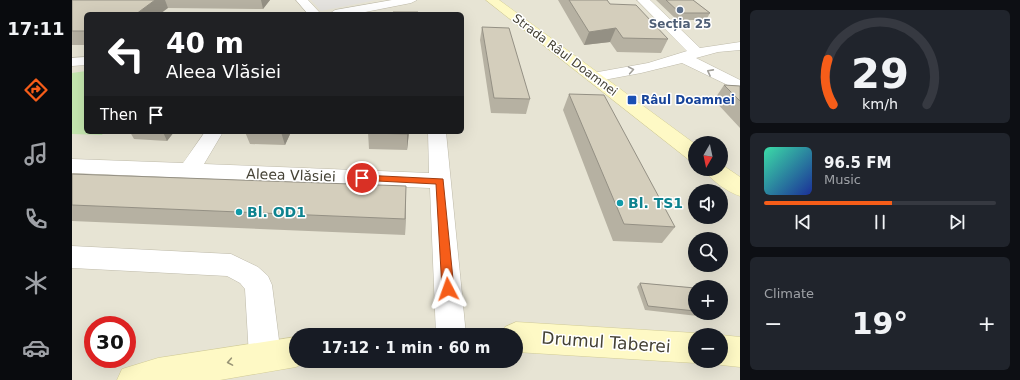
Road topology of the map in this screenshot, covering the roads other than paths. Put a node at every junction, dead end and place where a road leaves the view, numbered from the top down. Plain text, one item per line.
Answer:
1 (302, 0) edge
2 (411, 0) edge
3 (492, 0) edge
4 (643, 0) edge
5 (313, 12) edge
6 (346, 12) edge
7 (740, 46) edge
8 (696, 52) junction
9 (682, 57) junction
10 (84, 60) edge
11 (72, 62) edge
12 (593, 77) junction
13 (740, 86) edge
14 (213, 134) edge
15 (437, 134) edge
16 (688, 149) edge
17 (72, 166) edge
18 (189, 171) junction
19 (724, 176) edge
20 (440, 182) junction
21 (740, 188) edge
22 (72, 257) edge
23 (450, 328) edge
24 (523, 337) edge
25 (688, 348) edge
26 (728, 351) edge
27 (740, 352) edge
28 (289, 353) edge
29 (265, 356) junction
30 (133, 380) edge

1 - 5 street
2 - 6 street
3 - 12 main road, Strada Râul Doamnei
4 - 8 street
7 - 8 street
8 - 9 street
12 -> 9 street
13 -> 9 street
10 - 11 street
12 - 16 main road, Strada Râul Doamnei
14 - 18 street
15 - 20 street
17 - 18 street, Aleea Vlăsiei
18 - 20 street, Aleea Vlăsiei
19 - 21 main road
20 - 23 street
22 - 29 street
24 - 25 main road, Drumul Taberei
26 - 27 main road
28 - 29 main road
29 -> 30 main road

